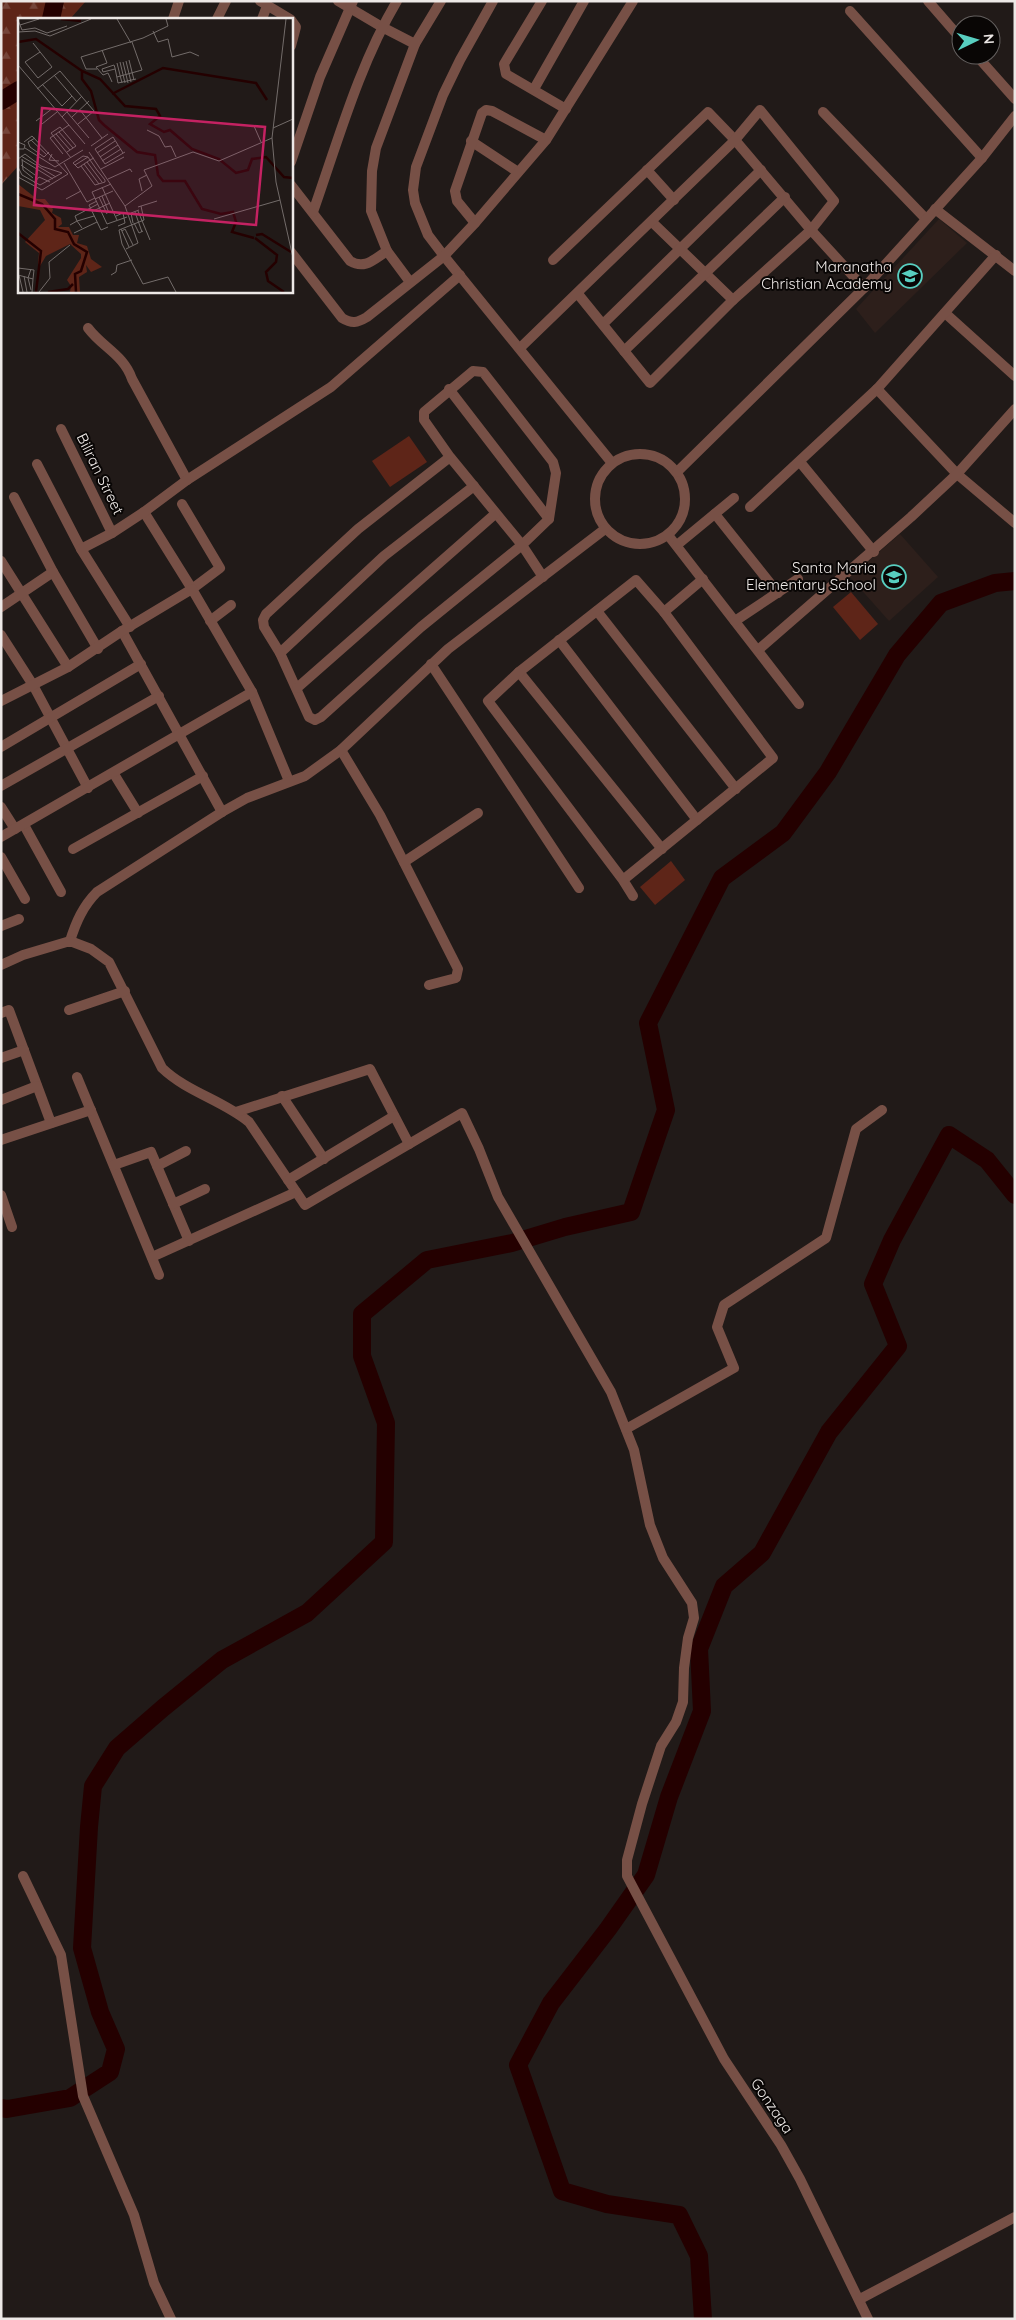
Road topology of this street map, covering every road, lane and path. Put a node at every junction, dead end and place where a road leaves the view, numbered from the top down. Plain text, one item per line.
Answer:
1 (179, 1) edge
2 (226, 1) edge
3 (338, 1) edge
4 (397, 1) edge
5 (441, 1) edge
6 (493, 1) edge
7 (542, 1) edge
8 (584, 1) edge
9 (633, 1) edge
10 (928, 1) edge
11 (264, 3) edge
12 (351, 5) edge
13 (850, 11) dead end
14 (173, 18) edge
15 (218, 18) edge
16 (262, 18) edge
17 (289, 18) edge
18 (292, 21) edge
19 (382, 27) junction
20 (951, 27) edge
21 (292, 42) edge
22 (416, 44) junction
23 (985, 65) edge
24 (534, 89) junction
25 (1015, 99) edge
26 (566, 109) junction
27 (822, 112) dead end
28 (1015, 116) edge
29 (546, 140) junction
30 (735, 140) junction
31 (471, 141) junction
32 (982, 158) junction
33 (292, 159) edge
34 (647, 170) junction
35 (761, 170) junction
36 (518, 172) junction
37 (292, 186) edge
38 (785, 197) junction
39 (674, 200) junction
40 (935, 209) junction
41 (313, 212) junction
42 (926, 219) junction
43 (652, 222) junction
44 (475, 223) junction
45 (811, 230) junction
46 (680, 249) junction
47 (387, 251) junction
48 (292, 253) edge
49 (996, 255) junction
50 (444, 256) junction
51 (553, 260) dead end
52 (1015, 271) edge
53 (705, 273) junction
54 (460, 275) junction
55 (410, 282) junction
56 (864, 288) junction
57 (578, 294) junction
58 (733, 300) junction
59 (945, 313) junction
60 (603, 324) junction
61 (88, 328) dead end
62 (520, 348) junction
63 (624, 351) junction
64 (1015, 376) edge
65 (449, 389) junction
66 (877, 389) junction
67 (1015, 409) edge
68 (61, 429) dead end
69 (450, 457) junction
70 (800, 462) junction
71 (612, 463) junction
72 (37, 464) dead end
73 (677, 472) junction
74 (957, 474) junction
75 (187, 480) junction
76 (474, 486) junction
77 (14, 497) dead end
78 (734, 498) dead end
79 (182, 504) dead end
80 (750, 507) dead end
81 (144, 512) junction
82 (495, 514) junction
83 (715, 514) junction
84 (549, 519) junction
85 (1015, 523) edge
86 (605, 529) junction
87 (112, 532) junction
88 (668, 535) junction
89 (522, 545) junction
90 (677, 545) junction
91 (81, 549) junction
92 (874, 552) junction
93 (1, 561) edge
94 (53, 572) junction
95 (543, 578) junction
96 (703, 578) junction
97 (798, 579) dead end
98 (192, 589) junction
99 (21, 593) junction
100 (778, 593) junction
101 (231, 605) dead end
102 (1, 607) edge
103 (597, 611) junction
104 (664, 612) junction
105 (210, 621) junction
106 (735, 621) junction
107 (126, 629) junction
108 (1, 635) edge
109 (559, 640) junction
110 (98, 648) junction
111 (758, 650) junction
112 (280, 654) junction
113 (141, 664) junction
114 (431, 664) junction
115 (68, 667) junction
116 (519, 672) junction
117 (33, 685) junction
118 (297, 688) junction
119 (252, 692) junction
120 (159, 696) junction
121 (1, 701) edge
122 (799, 704) dead end
123 (50, 718) junction
124 (179, 734) junction
125 (1, 747) edge
126 (68, 748) junction
127 (341, 750) junction
128 (114, 774) junction
129 (204, 776) junction
130 (289, 781) junction
131 (1, 786) edge
132 (88, 788) junction
133 (736, 788) junction
134 (1, 806) edge
135 (138, 812) junction
136 (222, 812) junction
137 (478, 813) dead end
138 (697, 820) junction
139 (19, 827) junction
140 (1, 837) edge
141 (73, 849) dead end
142 (662, 849) junction
143 (1, 857) edge
144 (404, 862) junction
145 (623, 880) junction
146 (579, 888) dead end
147 (61, 892) dead end
148 (633, 896) dead end
149 (25, 900) dead end
150 (19, 919) dead end
151 (1, 926) edge
152 (70, 941) junction
153 (1, 965) edge
154 (429, 984) dead end
155 (125, 991) junction
156 (69, 1010) dead end
157 (1, 1013) edge
158 (24, 1050) junction
159 (1, 1058) edge
160 (77, 1076) dead end
161 (37, 1086) junction
162 (282, 1096) junction
163 (1, 1100) edge
164 (91, 1110) junction
165 (882, 1110) dead end
166 (236, 1112) junction
167 (394, 1116) junction
168 (51, 1123) junction
169 (1, 1140) edge
170 (409, 1144) junction
171 (186, 1151) dead end
172 (324, 1159) junction
173 (114, 1165) junction
174 (157, 1166) junction
175 (288, 1180) junction
176 (205, 1188) dead end
177 (296, 1192) junction
178 (1, 1195) edge
179 (173, 1204) junction
180 (8, 1222) edge
181 (188, 1241) junction
182 (152, 1257) junction
183 (159, 1275) dead end
184 (626, 1429) junction
185 (23, 1876) dead end
186 (1015, 2217) edge
187 (860, 2300) junction
188 (171, 2319) edge
189 (868, 2319) edge

1 - 14 street
2 - 15 street
3 - 12 street
4 - 19 street
5 - 22 street
6 - 50 street
7 - 24 street
8 - 24 street
9 - 26 street
10 - 20 street
11 - 16 street
11 - 17 street
12 - 19 street
12 - 33 street
13 - 32 street
18 - 21 street
19 - 22 street
19 - 41 street
22 - 47 street
23 - 25 street
24 - 26 street
26 - 29 street
27 - 42 street
28 - 32 street
29 - 31 street
29 - 36 street
30 - 34 street
30 - 35 street
30 - 39 street
30 - 45 street
31 - 36 street
31 - 44 street
32 - 40 street
34 - 39 street
34 - 51 street
35 - 38 street
35 - 46 street
36 - 44 street
37 - 41 street
38 - 45 street
38 - 53 street
39 - 43 street
40 - 42 street
40 - 49 street
41 - 47 street
42 - 56 street
43 - 46 street
43 - 57 street
44 - 50 street
45 - 56 street
45 - 58 street
46 - 53 street
46 - 60 street
47 - 55 street
48 - 55 street
49 - 52 street
49 - 59 street
50 - 54 street
50 - 55 street
53 - 58 street
53 - 63 street
54 - 62 street
54 - 75 street
56 - 73 street
57 - 60 street
57 - 62 street
58 - 63 street
59 - 64 street
59 - 66 street
60 - 63 street
61 - 75 street
62 - 71 street
65 - 69 street
65 - 84 street
65 - 84 street
66 - 70 street
66 - 74 street
67 - 74 street
68 - 87 street, Biliran Street
69 - 76 street
69 - 112 street
70 - 80 street
70 - 92 street
71 - 73 street
71 - 86 street
72 - 91 street
73 - 88 street
74 - 85 street
74 - 92 street
75 - 81 street
76 - 82 street
76 - 112 street
77 - 94 street
78 - 83 street
79 - 98 street
81 - 87 street
81 - 98 street
82 - 89 street
82 - 118 street
83 - 90 street
83 - 100 street
84 - 89 street
86 - 88 street
86 - 95 street
87 - 91 street
88 - 90 street
89 - 95 street
89 - 118 street
90 - 96 street
91 - 107 street
92 - 111 street
93 - 99 street
94 - 99 street
94 - 110 street
95 - 114 street
96 - 104 street
96 - 106 street
97 - 100 street
98 - 105 street
98 - 107 street
99 - 102 street
99 - 115 street
100 - 106 street
101 - 105 street
103 - 104 street
103 - 109 street
103 - 133 street
104 - 133 street
105 - 119 street
106 - 111 street
107 - 110 street
107 - 113 street
108 - 117 street
109 - 116 street
109 - 138 street
110 - 115 street
111 - 122 street
112 - 118 street
113 - 120 street
113 - 123 street
114 - 127 street
114 - 146 street
115 - 117 street
116 - 142 street
116 - 145 street
117 - 121 street
117 - 123 street
119 - 124 street
119 - 130 street
120 - 124 street
120 - 126 street
123 - 125 street
123 - 126 street
124 - 128 street
124 - 129 street
126 - 131 street
126 - 132 street
127 - 130 street
127 - 144 street
128 - 132 street
128 - 135 street
129 - 135 street
129 - 136 street
130 - 136 street
132 - 139 street
133 - 138 street
134 - 139 street
135 - 141 street
136 - 152 street
137 - 144 street
138 - 142 street
139 - 140 street
139 - 147 street
142 - 145 street
143 - 149 street
144 - 154 street
145 - 148 street
150 - 151 street
152 - 153 street
152 - 155 street
155 - 156 street
155 - 166 street
157 - 158 street
158 - 159 street
158 - 161 street
160 - 164 street
161 - 163 street
161 - 168 street
162 - 166 street
162 - 167 street
162 - 172 street
164 - 168 street
164 - 173 street
165 - 184 street
166 - 175 street
167 - 170 street
167 - 172 street
168 - 169 street
170 - 177 street
170 - 184 street, Gonzaga
171 - 174 street
172 - 175 street
173 - 174 street
173 - 182 street
174 - 179 street
175 - 177 street
176 - 179 street
177 - 181 street
178 - 180 street
179 - 181 street
181 - 182 street
182 - 183 street
184 - 187 street, Gonzaga
185 - 188 street
186 - 187 street
187 - 189 street, Gonzaga

